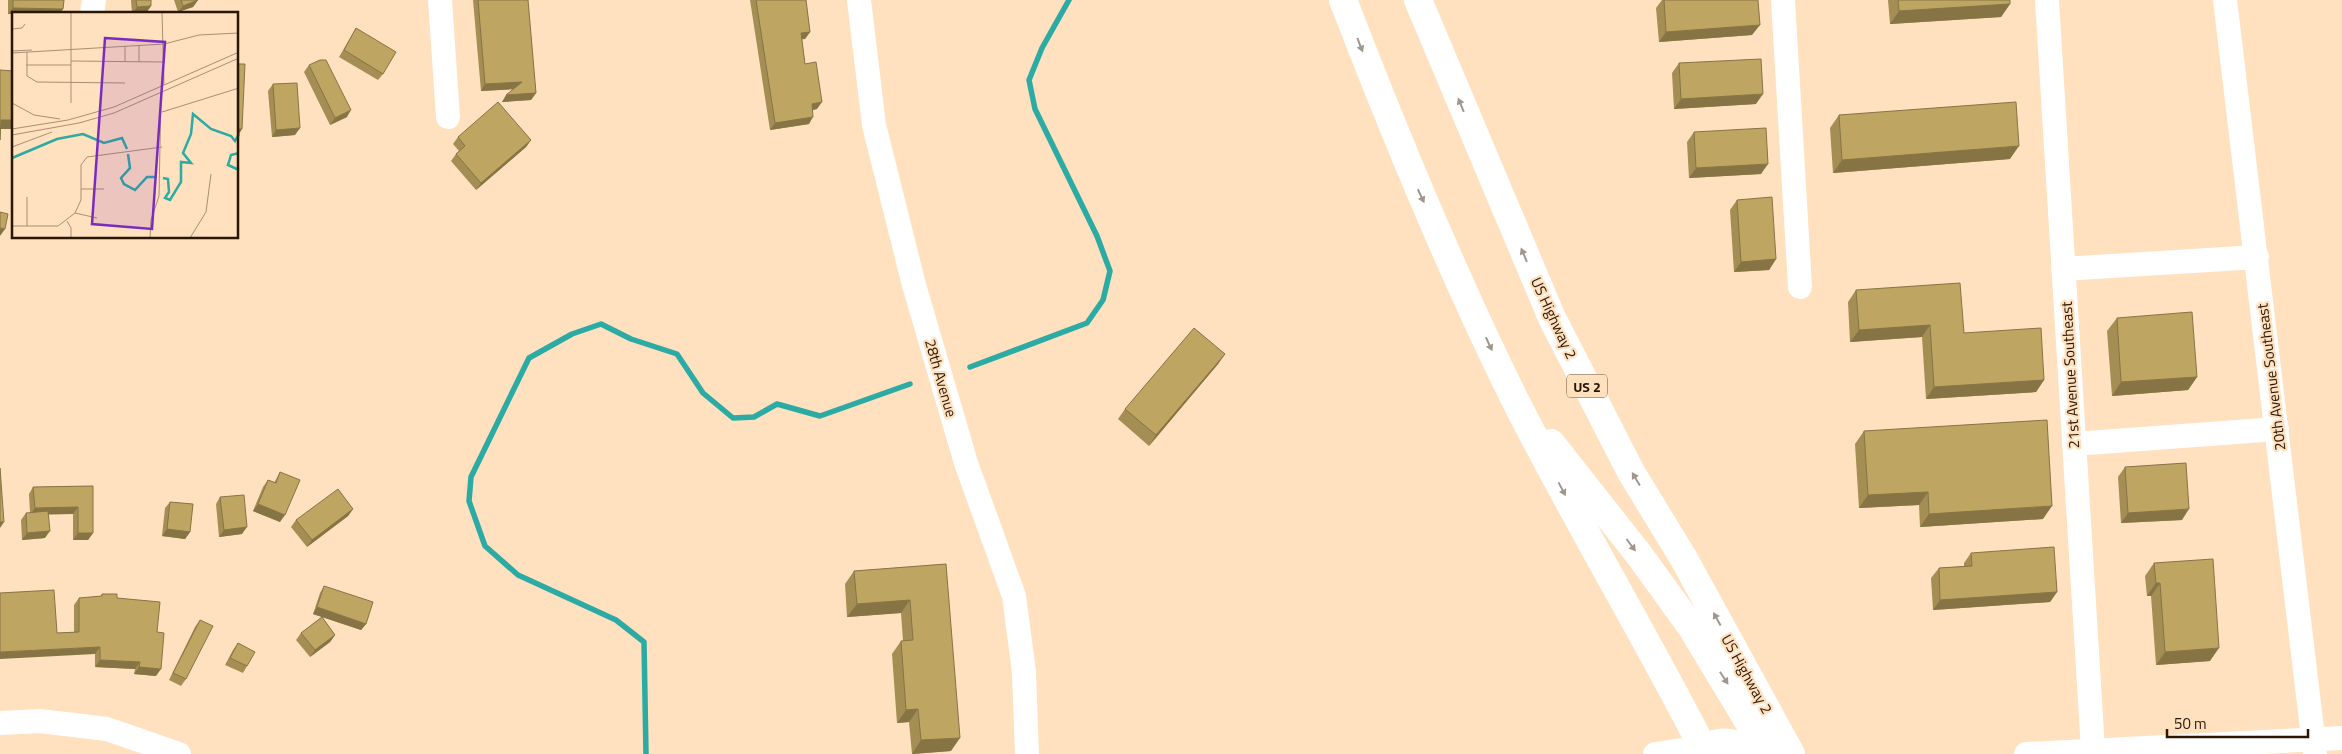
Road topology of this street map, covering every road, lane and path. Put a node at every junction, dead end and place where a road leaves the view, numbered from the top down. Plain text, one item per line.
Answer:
1 (440, 0) edge
2 (859, 0) edge
3 (1343, 0) edge
4 (1418, 0) edge
5 (1783, 0) edge
6 (2047, 0) edge
7 (2225, 0) edge
8 (448, 117) dead end
9 (2257, 257) junction
10 (2063, 269) junction
11 (1800, 288) dead end
12 (1514, 397) junction
13 (2277, 429) junction
14 (2074, 444) junction
15 (0, 723) edge
16 (2342, 738) edge
17 (2314, 747) edge
18 (2093, 750) junction
19 (1705, 751) edge
20 (179, 754) edge
21 (1028, 754) edge
22 (1655, 754) edge
23 (1747, 754) edge
24 (1768, 754) edge
25 (1791, 754) edge
26 (2026, 754) edge

1 - 8 street
2 - 21 street, 28th Avenue
3 -> 12 highway
25 -> 4 highway, US Highway 2 / US 2
5 - 11 street
6 - 10 street, 21st Avenue Southeast
7 - 9 street, 20th Avenue Southeast
9 - 10 street
9 - 13 street, 20th Avenue Southeast
10 - 14 street, 21st Avenue Southeast
12 -> 19 highway
12 -> 24 highway
13 - 14 street
13 - 17 street, 20th Avenue Southeast
14 - 18 street, 21st Avenue Southeast
15 - 20 street
16 - 17 street
17 - 18 street
18 - 26 street
19 - 22 street
19 - 23 highway

